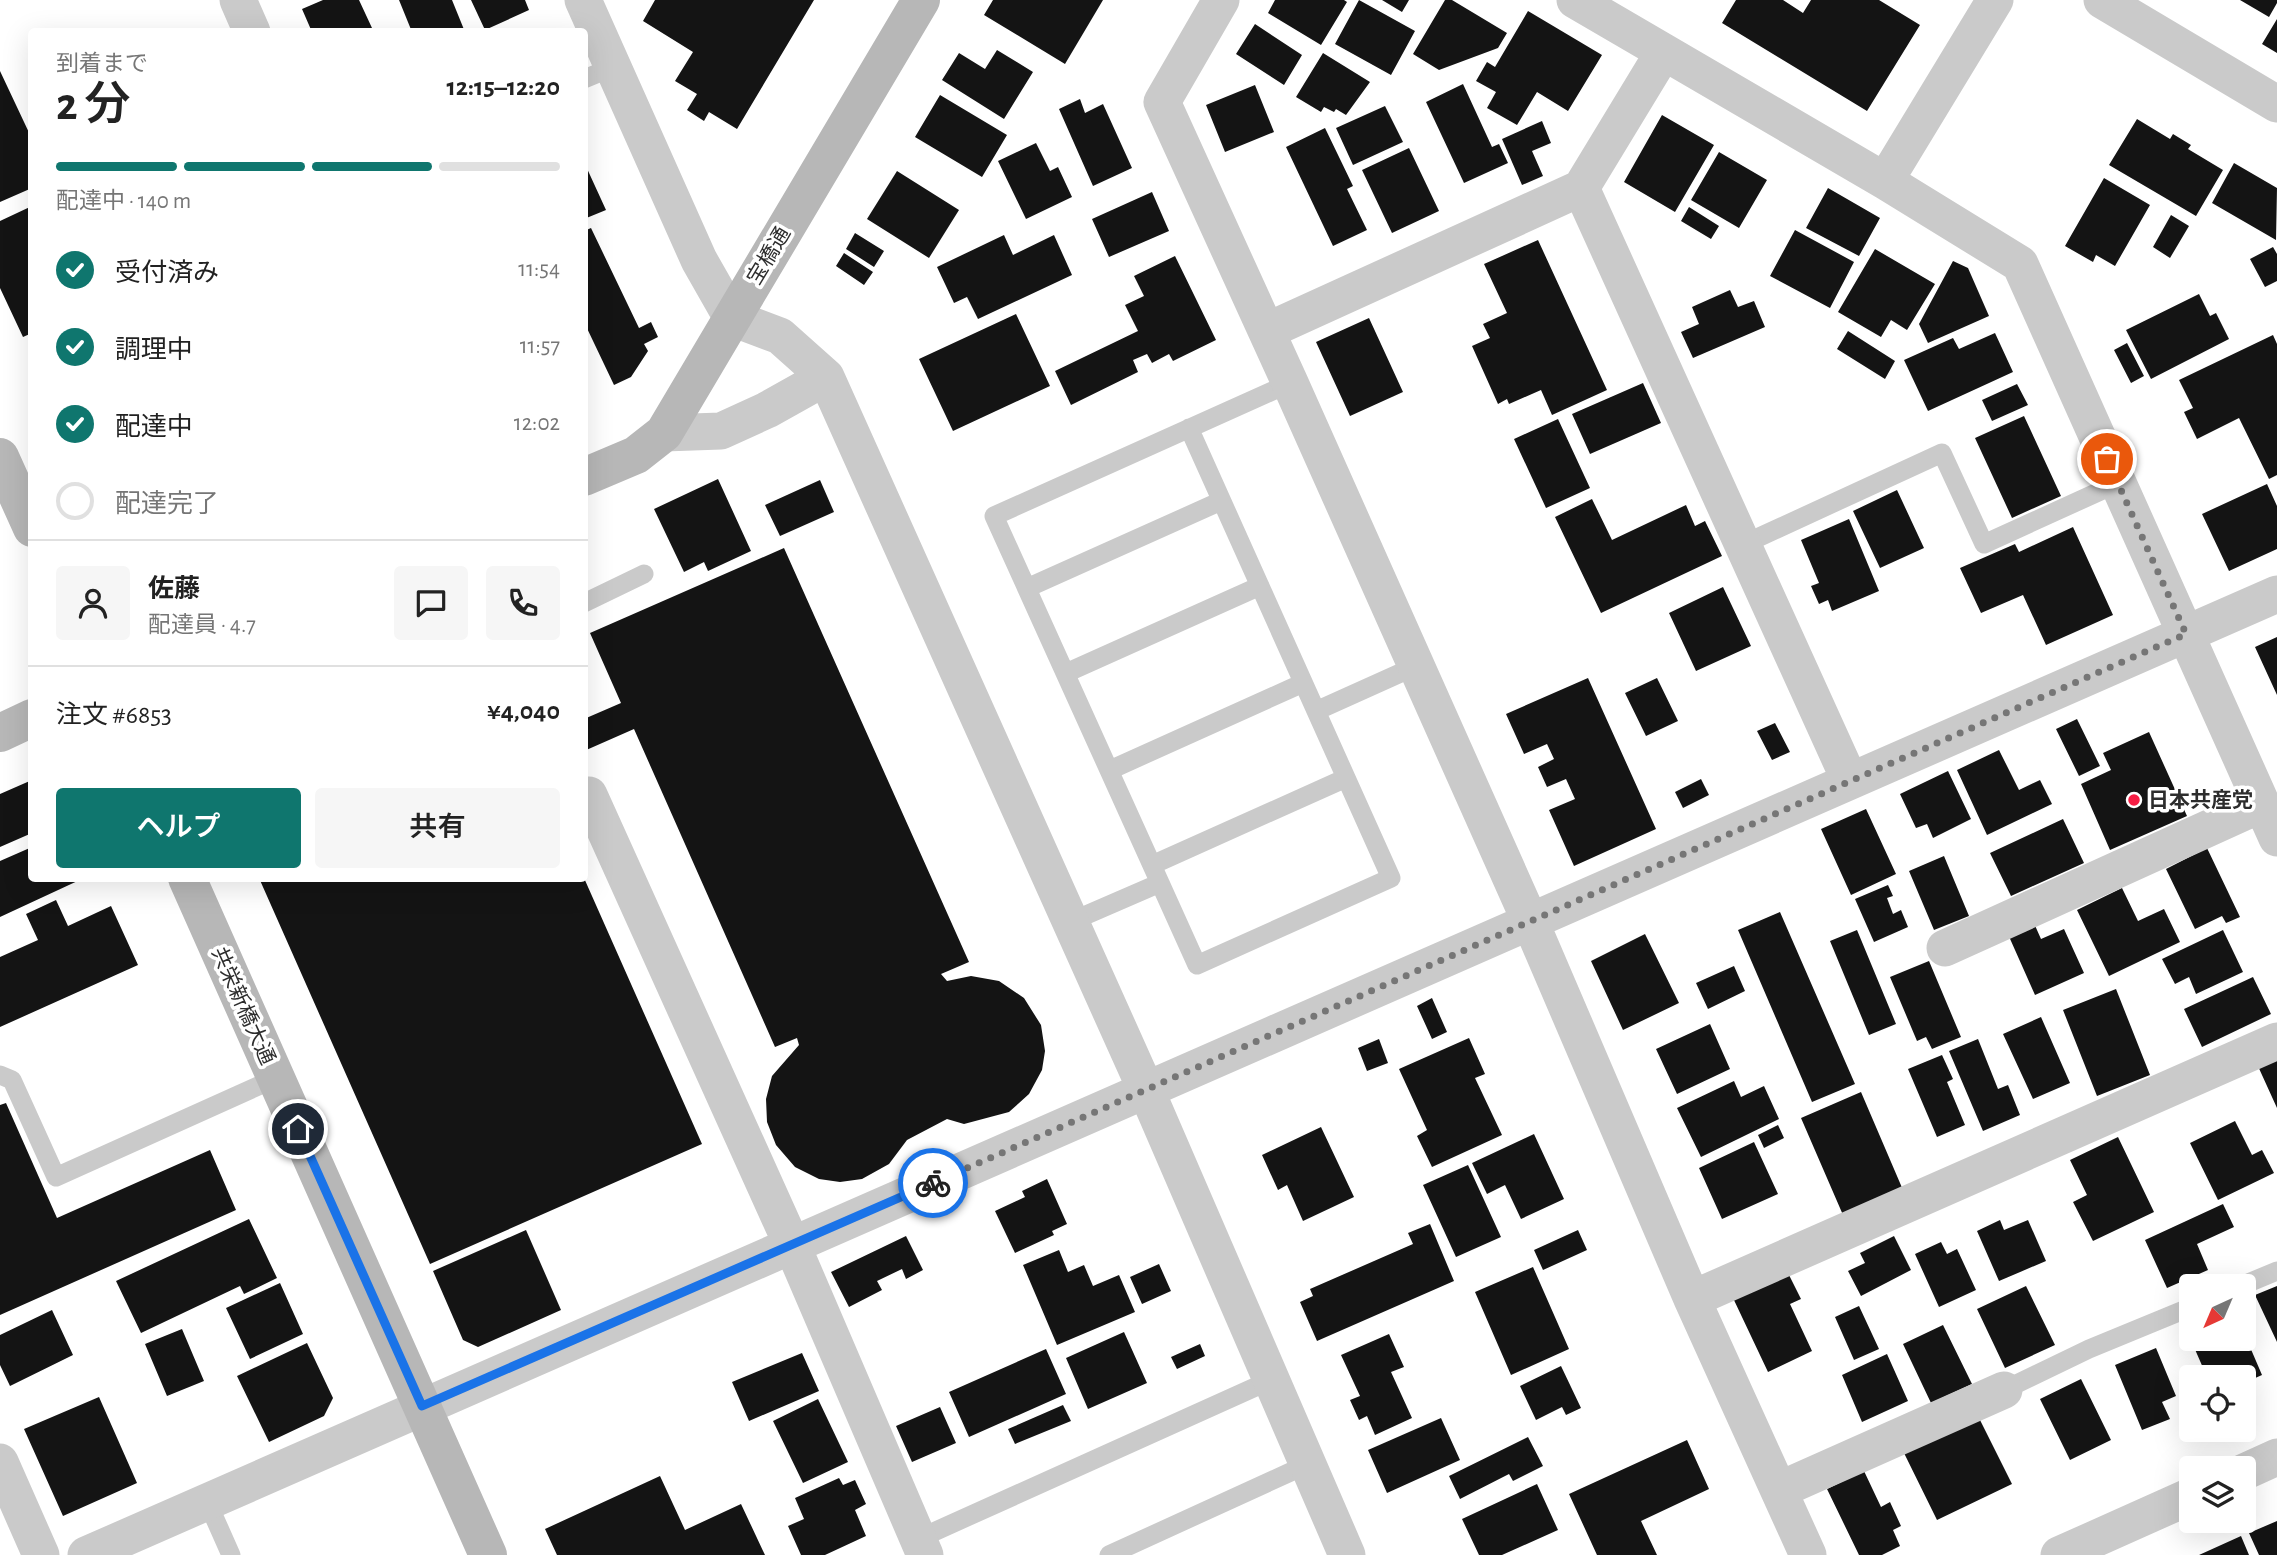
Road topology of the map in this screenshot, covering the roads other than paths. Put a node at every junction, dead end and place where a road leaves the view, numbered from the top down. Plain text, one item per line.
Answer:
1 (238, 0) edge
2 (583, 0) edge
3 (921, 0) edge
4 (1221, 0) edge
5 (1575, 0) edge
6 (1995, 0) edge
7 (2102, 0) edge
8 (250, 28) edge
9 (1663, 53) junction
10 (599, 73) edge
11 (2277, 104) edge
12 (1885, 181) junction
13 (1581, 188) junction
14 (732, 318) junction
15 (1267, 331) junction
16 (826, 377) junction
17 (1290, 383) junction
18 (1189, 428) junction
19 (664, 433) junction
20 (0, 457) edge
21 (588, 475) edge
22 (2118, 483) junction
23 (1222, 501) junction
24 (28, 519) edge
25 (1742, 545) junction
26 (644, 575) dead end
27 (1260, 586) junction
28 (1027, 587) junction
29 (2277, 594) edge
30 (588, 601) edge
31 (2186, 634) junction
32 (1416, 666) junction
33 (1066, 673) junction
34 (1303, 683) junction
35 (1316, 711) junction
36 (28, 720) edge
37 (0, 733) edge
38 (1110, 770) junction
39 (1346, 778) junction
40 (1850, 781) junction
41 (589, 795) dead end
42 (2262, 804) junction
43 (2277, 838) edge
44 (1156, 874) junction
45 (189, 882) edge
46 (1530, 921) junction
47 (1070, 922) junction
48 (1945, 948) dead end
49 (2277, 1041) edge
50 (0, 1075) edge
51 (276, 1078) junction
52 (1146, 1090) junction
53 (792, 1245) junction
54 (2277, 1271) edge
55 (2256, 1280) edge
56 (1692, 1299) junction
57 (2179, 1312) edge
58 (1271, 1380) junction
59 (2004, 1390) joint
60 (422, 1406) junction
61 (2277, 1457) edge
62 (0, 1462) edge
63 (1308, 1464) junction
64 (2256, 1467) edge
65 (1779, 1490) junction
66 (207, 1501) junction
67 (2179, 1501) edge
68 (921, 1547) edge
69 (41, 1555) edge
70 (86, 1555) edge
71 (231, 1555) edge
72 (488, 1555) edge
73 (1109, 1555) edge
74 (1348, 1555) edge
75 (1808, 1555) edge
76 (2059, 1555) edge

1 - 8 street
2 - 10 street
3 - 14 street, 宝橋通
4 - 15 street
5 - 9 street
6 - 12 street
7 - 11 street
9 - 12 street
9 - 13 street
10 - 14 street
12 - 22 street
13 - 15 street
13 - 25 street
14 - 16 street
14 - 19 street, 宝橋通
15 - 17 street
16 - 19 street
16 - 47 street
17 - 18 lane
17 - 32 street
18 - 23 lane
18 - 28 lane
19 - 21 street, 宝橋通
20 - 24 street
22 - 25 lane
22 - 31 street
23 - 27 lane
23 - 28 lane
25 - 40 street
26 - 30 lane
27 - 33 lane
27 - 34 lane
28 - 33 lane
29 - 31 street
31 - 40 street
31 - 42 street
32 - 35 lane
32 - 46 street
33 - 38 lane
34 - 35 lane
34 - 38 lane
35 - 39 lane
36 - 37 street
38 - 44 lane
39 - 44 lane
39 - 44 lane
40 - 46 street
41 - 53 street
42 - 43 street
42 - 48 street
44 - 47 lane
45 - 51 street, 共栄新橋大通
46 - 52 street
46 - 56 street
47 - 52 street
49 - 56 street
50 - 51 lane
51 - 60 street, 共栄新橋大通
52 - 53 street
52 - 58 street
53 - 60 street
53 - 68 street
54 - 55 lane
56 - 65 street
57 - 59 lane
58 - 63 street
58 - 68 lane
59 - 65 street
60 - 66 street
60 - 72 street, 共栄新橋大通
61 - 64 street
62 - 69 street
63 - 73 lane
63 - 74 street
65 - 75 street
66 - 70 street
66 - 71 lane
67 - 76 street

